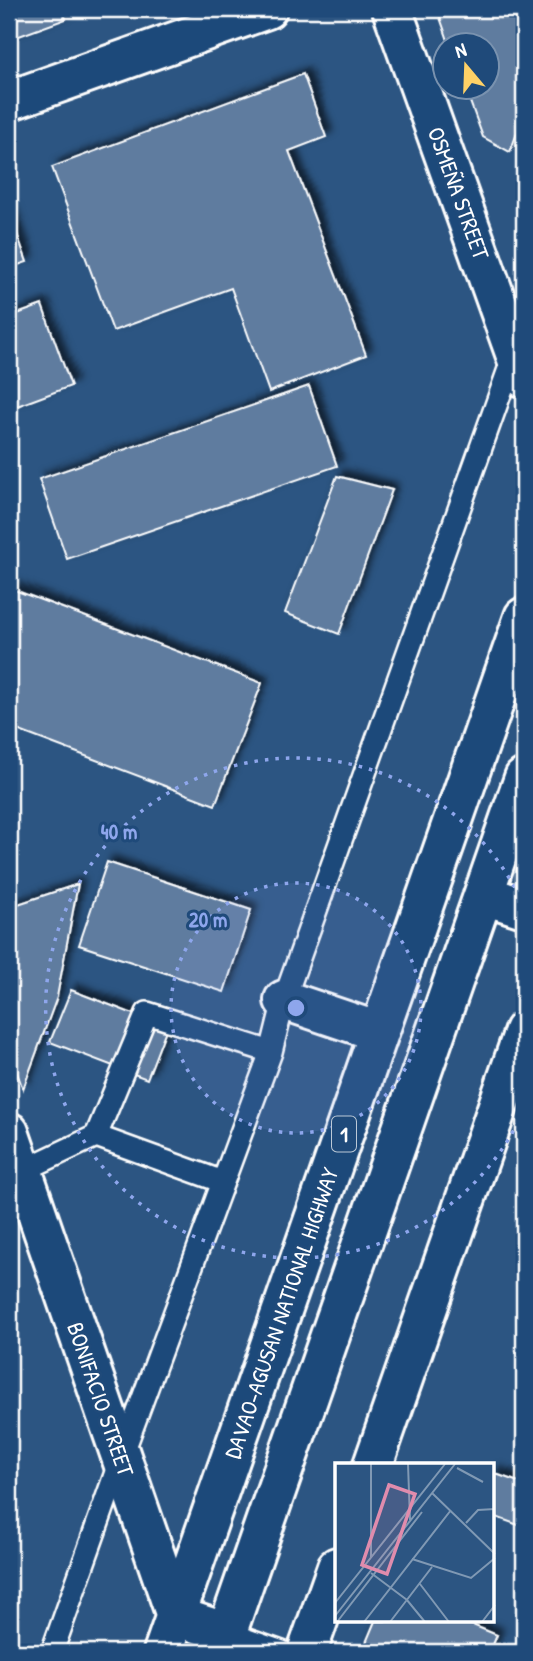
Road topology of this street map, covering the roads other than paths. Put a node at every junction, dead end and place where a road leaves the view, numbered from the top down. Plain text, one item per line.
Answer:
1 (267, 9) edge
2 (392, 9) edge
3 (11, 100) dead end
4 (521, 352) edge
5 (524, 617) edge
6 (524, 778) edge
7 (484, 895) junction
8 (524, 908) edge
9 (284, 1000) junction
10 (524, 1031) edge
11 (379, 1032) junction
12 (271, 1052) junction
13 (9, 1132) edge
14 (96, 1136) junction
15 (22, 1171) junction
16 (223, 1182) junction
17 (121, 1458) junction
18 (374, 1463) edge
19 (335, 1573) edge
20 (176, 1616) junction
21 (223, 1643) edge
22 (52, 1652) edge
23 (163, 1652) edge
24 (282, 1652) edge
25 (307, 1652) edge

1 - 3 main road
2 - 4 main road, OSMEÑA STREET
4 - 9 lane
5 - 11 main road, DAVAO-AGUSAN NATIONAL HIGHWAY / 1
6 - 7 main road
7 - 8 main road
7 - 21 main road
9 - 11 main road
9 - 12 lane
10 - 18 main road
11 - 20 main road, DAVAO-AGUSAN NATIONAL HIGHWAY / 1
12 - 14 lane
12 - 16 lane
13 - 15 main road, BONIFACIO STREET
14 - 15 lane
14 - 16 lane
15 - 17 main road, BONIFACIO STREET
16 - 17 lane
17 - 20 main road, BONIFACIO STREET
17 - 22 lane
19 - 25 main road
20 - 21 main road
20 - 23 main road, DAVAO-AGUSAN NATIONAL HIGHWAY / 1
21 - 24 lane

